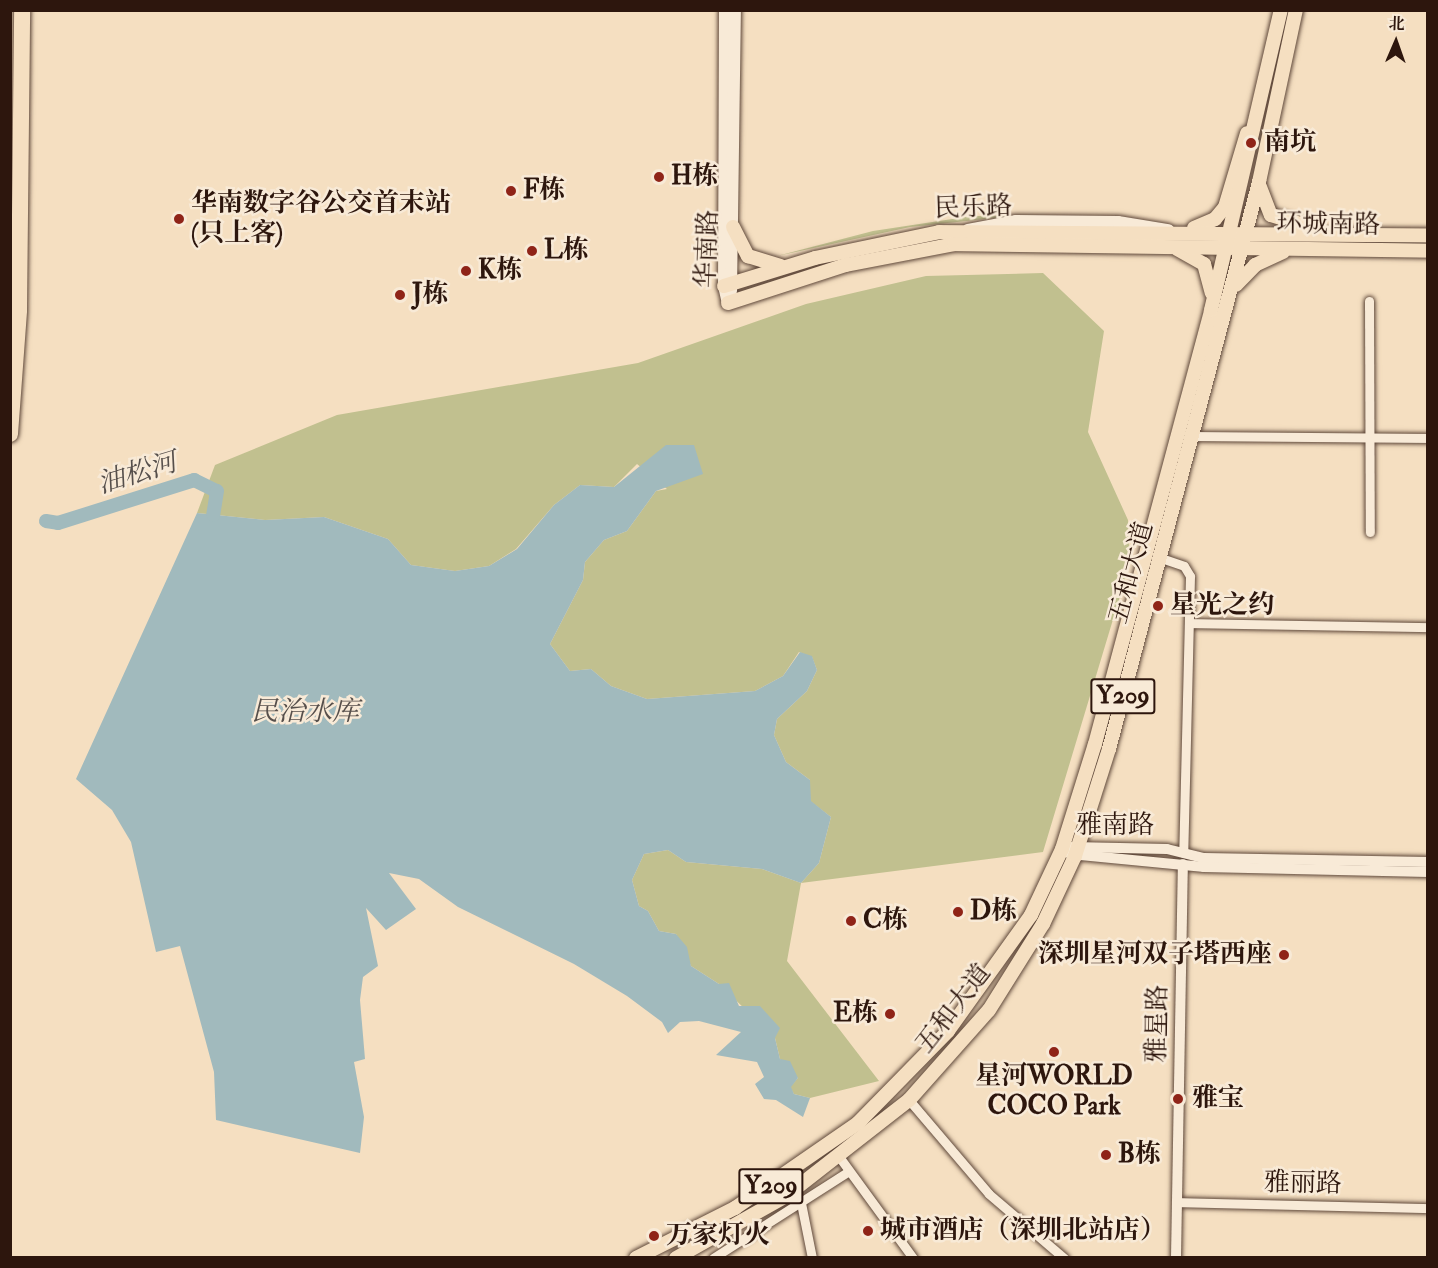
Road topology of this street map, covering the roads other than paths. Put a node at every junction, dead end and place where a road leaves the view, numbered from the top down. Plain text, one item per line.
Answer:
1 (21, 10) edge
2 (725, 10) edge
3 (735, 10) edge
4 (1281, 10) edge
5 (1296, 10) edge
6 (1265, 83) junction
7 (1259, 182) junction
8 (733, 228) junction
9 (1231, 232) junction
10 (1247, 232) junction
11 (1178, 233) junction
12 (1355, 233) junction
13 (1428, 234) edge
14 (1170, 247) junction
15 (1227, 247) junction
16 (1243, 247) junction
17 (1297, 248) junction
18 (1354, 249) junction
19 (1428, 251) edge
20 (789, 266) junction
21 (728, 285) junction
22 (1231, 295) junction
23 (1370, 301) dead end
24 (728, 303) joint
25 (1212, 310) junction
26 (10, 434) edge
27 (1194, 436) junction
28 (1373, 438) junction
29 (1428, 438) edge
30 (1370, 532) dead end
31 (1161, 558) junction
32 (1189, 623) junction
33 (1428, 627) edge
34 (1062, 849) junction
35 (1077, 851) junction
36 (1183, 858) junction
37 (1428, 862) edge
38 (1428, 872) edge
39 (909, 1100) junction
40 (840, 1158) junction
41 (849, 1171) junction
42 (1177, 1202) junction
43 (801, 1203) junction
44 (1428, 1208) edge
45 (636, 1257) edge
46 (676, 1257) edge
47 (713, 1257) edge
48 (812, 1257) edge
49 (913, 1257) edge
50 (1064, 1257) edge
51 (1176, 1257) edge

1 - 26 highway
2 - 21 main road, 华南路
3 - 8 main road, 华南路
4 - 6 main road, 五和大道 / Y209
5 - 7 main road, 五和大道 / Y209
6 - 9 main road, 五和大道 / Y209
6 - 11 main road
7 - 10 main road, 五和大道 / Y209
7 - 12 main road
8 - 20 main road
8 - 21 main road, 华南路
9 - 10 main road, 环城南路
9 - 11 main road, 民乐路
9 - 15 main road, 五和大道 / Y209
10 - 12 main road, 环城南路
10 - 16 main road, 五和大道 / Y209
11 - 20 main road, 民乐路
12 - 13 main road, 环城南路
12 - 18 main road
14 - 15 main road, 民乐路
14 - 24 main road, 民乐路
14 - 25 main road
15 - 16 main road, 环城南路
15 - 25 main road, 五和大道 / Y209
16 - 17 main road, 环城南路
16 - 22 main road, 五和大道 / Y209
17 - 18 main road, 环城南路
17 - 22 main road
18 - 19 main road, 环城南路
20 - 21 main road, 民乐路
21 - 24 main road, 华南路
22 - 27 main road, 五和大道 / Y209
23 - 28 street
25 - 34 main road, 五和大道 / Y209
27 - 28 street
27 - 31 main road, 五和大道 / Y209
28 - 29 street
28 - 30 street
31 - 32 street
31 - 35 main road, 五和大道 / Y209
32 - 33 street
32 - 36 street
34 - 35 street, 雅南路
34 - 45 main road, 五和大道 / Y209
35 - 36 street, 雅南路
35 - 39 main road, 五和大道 / Y209
36 - 37 street, 雅南路
36 - 38 street, 雅南路
36 - 42 street, 雅星路
39 - 40 main road, Y209
39 - 50 street
40 - 41 street
40 - 46 main road, Y209
41 - 43 street
41 - 49 street
42 - 44 street, 雅丽路
42 - 51 street, 雅星路
43 - 47 street
43 - 48 street

